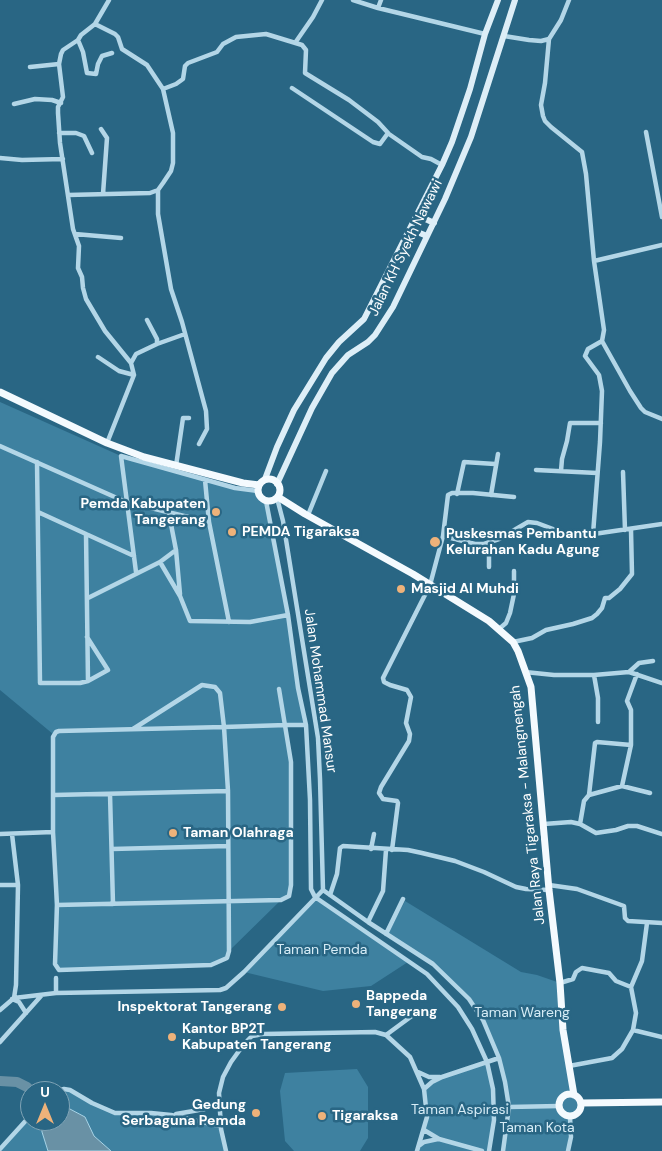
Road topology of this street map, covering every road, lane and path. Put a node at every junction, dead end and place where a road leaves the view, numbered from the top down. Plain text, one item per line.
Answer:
1 (109, 0) edge
2 (322, 0) edge
3 (353, 0) edge
4 (381, 0) edge
5 (498, 0) edge
6 (515, 0) edge
7 (569, 0) edge
8 (378, 8) junction
9 (95, 24) junction
10 (484, 34) junction
11 (504, 36) junction
12 (549, 39) junction
13 (78, 40) junction
14 (295, 43) junction
15 (112, 53) dead end
16 (59, 64) junction
17 (30, 67) dead end
18 (292, 88) dead end
19 (163, 89) junction
20 (61, 103) junction
21 (14, 104) dead end
22 (101, 128) dead end
23 (646, 132) dead end
24 (59, 133) junction
25 (388, 133) junction
26 (92, 153) dead end
27 (0, 158) edge
28 (63, 159) junction
29 (442, 166) junction
30 (158, 190) junction
31 (103, 194) junction
32 (68, 195) junction
33 (417, 215) junction
34 (662, 217) edge
35 (434, 223) junction
36 (410, 229) junction
37 (75, 234) junction
38 (427, 236) junction
39 (121, 238) dead end
40 (662, 245) edge
41 (594, 261) junction
42 (148, 320) dead end
43 (185, 334) junction
44 (602, 341) junction
45 (157, 344) junction
46 (98, 357) dead end
47 (131, 363) junction
48 (134, 375) junction
49 (0, 392) edge
50 (189, 418) dead end
51 (662, 419) edge
52 (601, 423) junction
53 (107, 443) junction
54 (199, 444) dead end
55 (0, 446) edge
56 (498, 454) dead end
57 (36, 462) junction
58 (495, 464) junction
59 (176, 466) junction
60 (536, 470) dead end
61 (562, 471) junction
62 (326, 472) dead end
63 (623, 472) dead end
64 (597, 473) junction
65 (265, 479) junction
66 (205, 480) junction
67 (278, 484) junction
68 (258, 488) junction
69 (458, 494) junction
70 (490, 494) junction
71 (277, 497) junction
72 (514, 497) dead end
73 (266, 501) junction
74 (126, 502) junction
75 (38, 512) junction
76 (169, 514) junction
77 (308, 515) junction
78 (209, 522) junction
79 (662, 524) edge
80 (625, 530) junction
81 (631, 530) junction
82 (86, 534) junction
83 (593, 534) junction
84 (443, 536) junction
85 (489, 543) junction
86 (176, 550) junction
87 (134, 556) junction
88 (160, 562) junction
89 (489, 566) dead end
90 (514, 571) dead end
91 (136, 572) junction
92 (430, 585) junction
93 (180, 596) junction
94 (88, 598) junction
95 (288, 616) junction
96 (229, 622) junction
97 (499, 629) junction
98 (87, 637) junction
99 (513, 642) junction
100 (653, 661) dead end
101 (526, 672) junction
102 (629, 672) junction
103 (637, 674) junction
104 (594, 676) junction
105 (88, 681) junction
106 (662, 683) edge
107 (279, 689) dead end
108 (598, 722) dead end
109 (286, 726) junction
110 (306, 726) junction
111 (224, 727) junction
112 (133, 729) junction
113 (631, 745) junction
114 (622, 786) junction
115 (228, 791) junction
116 (650, 793) dead end
117 (110, 794) junction
118 (54, 795) junction
119 (589, 795) junction
120 (544, 824) junction
121 (580, 824) junction
122 (53, 832) junction
123 (0, 834) edge
124 (12, 834) junction
125 (374, 834) dead end
126 (662, 834) edge
127 (228, 846) junction
128 (112, 849) junction
129 (371, 849) junction
130 (386, 850) junction
131 (392, 850) junction
132 (18, 885) junction
133 (0, 886) edge
134 (549, 887) junction
135 (322, 890) junction
136 (330, 895) junction
137 (315, 898) junction
138 (404, 899) dead end
139 (229, 901) junction
140 (113, 904) junction
141 (57, 905) junction
142 (368, 922) junction
143 (647, 922) junction
144 (662, 924) edge
145 (386, 934) junction
146 (56, 978) dead end
147 (560, 983) junction
148 (632, 987) junction
149 (56, 993) junction
150 (41, 996) junction
151 (13, 998) junction
152 (0, 1010) edge
153 (420, 1010) dead end
154 (26, 1013) junction
155 (633, 1030) junction
156 (386, 1034) junction
157 (662, 1038) edge
158 (0, 1042) edge
159 (499, 1058) junction
160 (487, 1062) junction
161 (569, 1066) junction
162 (418, 1072) junction
163 (442, 1077) junction
164 (424, 1089) junction
165 (70, 1090) edge
166 (574, 1095) junction
167 (662, 1102) edge
168 (580, 1103) junction
169 (218, 1104) junction
170 (558, 1106) junction
171 (510, 1107) junction
172 (171, 1115) junction
173 (570, 1116) junction
174 (220, 1126) junction
175 (20, 1127) edge
176 (424, 1130) junction
177 (439, 1139) junction
178 (420, 1145) junction
179 (0, 1149) edge
180 (226, 1151) edge
181 (417, 1151) edge
182 (482, 1151) edge
183 (489, 1151) edge
184 (503, 1151) edge
185 (568, 1151) edge

1 - 9 street
2 - 14 street
3 - 8 street
4 - 8 street
5 - 10 main road, Jalan KH Syekh Nawawi
6 - 11 main road, Jalan KH Syekh Nawawi
7 - 12 street
8 - 10 street
9 - 13 street
9 - 19 street
10 - 29 main road, Jalan KH Syekh Nawawi
11 - 12 street
11 - 35 main road, Jalan KH Syekh Nawawi
12 - 41 street
13 - 15 street
13 - 16 street
14 - 19 street
14 - 25 street
16 - 17 street
16 - 20 street
18 - 25 street
19 - 30 street
20 - 21 street
20 - 24 street
22 - 31 street
23 - 34 street
24 - 26 street
24 - 28 street
25 - 29 street
27 - 28 street
28 - 32 street
29 - 33 main road, Jalan KH Syekh Nawawi
30 - 31 street
30 - 43 street
31 - 32 street
32 - 37 street
33 - 35 main road
33 - 36 main road, Jalan KH Syekh Nawawi
35 - 38 main road, Jalan KH Syekh Nawawi
36 - 38 main road
36 - 65 main road, Jalan KH Syekh Nawawi
37 - 39 street
37 - 47 street
38 - 67 main road, Jalan KH Syekh Nawawi
40 - 41 street
41 - 44 street
42 - 45 street
43 - 45 street
43 - 54 street
44 - 51 street
44 - 52 street
45 - 47 street
46 - 48 street
47 - 48 street
48 - 53 street
49 - 53 main road
50 - 59 street
52 - 61 street
52 - 64 street
53 - 59 main road
55 - 57 street
56 - 58 street
57 - 74 street
57 - 75 street
58 - 69 street
58 - 70 street
59 - 68 main road
60 - 61 street
61 - 64 street
62 - 77 street
63 - 80 street
64 - 83 street
65 - 67 main road
65 - 68 main road
66 - 68 street
66 - 74 street
66 - 78 street
67 - 71 main road
68 - 73 main road
69 - 70 street
69 - 84 street
70 - 72 street
71 - 73 main road
71 - 77 main road, Jalan Raya Tigaraksa - Malangnengah
71 - 135 street, Jalan Mohammad Mansur
73 - 95 street, Jalan Mohammad Mansur
74 - 76 street
74 - 87 street
75 - 82 street
75 - 105 street
76 - 78 street
76 - 86 street
77 - 92 main road, Jalan Raya Tigaraksa - Malangnengah
78 - 96 street
79 - 81 street
80 - 81 street
80 - 83 street
81 - 99 street
82 - 87 street
82 - 94 street
83 - 85 street
84 - 85 street
84 - 92 street
85 - 89 street
86 - 88 street
86 - 93 street
87 - 91 street
88 - 91 street
88 - 93 street
90 - 97 street
91 - 94 street
92 - 97 main road, Jalan Raya Tigaraksa - Malangnengah
92 - 131 street
93 - 96 street
94 - 98 street
95 - 96 street
95 - 110 street, Jalan Mohammad Mansur
97 - 99 main road, Jalan Raya Tigaraksa - Malangnengah
98 - 105 street
98 - 105 street
99 - 101 main road, Jalan Raya Tigaraksa - Malangnengah
100 - 102 street
101 - 104 street
101 - 120 main road, Jalan Raya Tigaraksa - Malangnengah
102 - 103 street
102 - 104 street
103 - 106 street
103 - 113 street
104 - 108 street
107 - 109 street
109 - 110 street
109 - 111 street
109 - 139 street
110 - 137 street, Jalan Mohammad Mansur
111 - 112 street
111 - 112 street
111 - 115 street
112 - 118 street
113 - 114 street
113 - 119 street
114 - 116 street
114 - 119 street
115 - 117 street
115 - 127 street
117 - 118 street
117 - 128 street
118 - 122 street
119 - 121 street
120 - 121 street
120 - 134 main road, Jalan Raya Tigaraksa - Malangnengah
121 - 126 street
122 - 124 street
122 - 141 street
123 - 124 street
124 - 132 street
125 - 129 street
127 - 128 street
127 - 139 street
128 - 140 street
129 - 130 street
129 - 136 street
130 - 131 street
130 - 142 street
131 - 134 street
132 - 133 street
132 - 151 street
134 - 143 street
134 - 147 main road, Jalan Raya Tigaraksa - Malangnengah
135 - 136 street
135 - 137 street
136 - 142 street
137 - 149 street
137 - 160 street
138 - 145 street
139 - 140 street
139 - 141 street
140 - 141 street
142 - 145 street
143 - 144 street
143 - 148 street
145 - 159 street
146 - 149 street
147 - 148 street
147 - 161 main road, Jalan Raya Tigaraksa - Malangnengah
148 - 155 street
149 - 150 street
150 - 151 street
150 - 154 street
151 - 152 street
151 - 154 street
153 - 156 street
154 - 158 street
155 - 157 street
155 - 161 street
156 - 162 street
156 - 169 street
159 - 160 street
159 - 171 street
160 - 163 street
160 - 183 street
161 - 166 main road, Jalan Raya Tigaraksa - Malangnengah
162 - 163 street
162 - 164 street
163 - 164 street
164 - 176 street
165 - 172 street
166 - 168 main road
166 - 170 main road
167 - 168 main road
168 - 173 main road
169 - 172 street
169 - 174 street
170 - 171 street
170 - 173 main road
171 - 184 street
172 - 174 street
173 - 185 street
174 - 180 street
175 - 179 street
176 - 177 street
176 - 178 street
177 - 178 street
177 - 182 street
178 - 181 street

